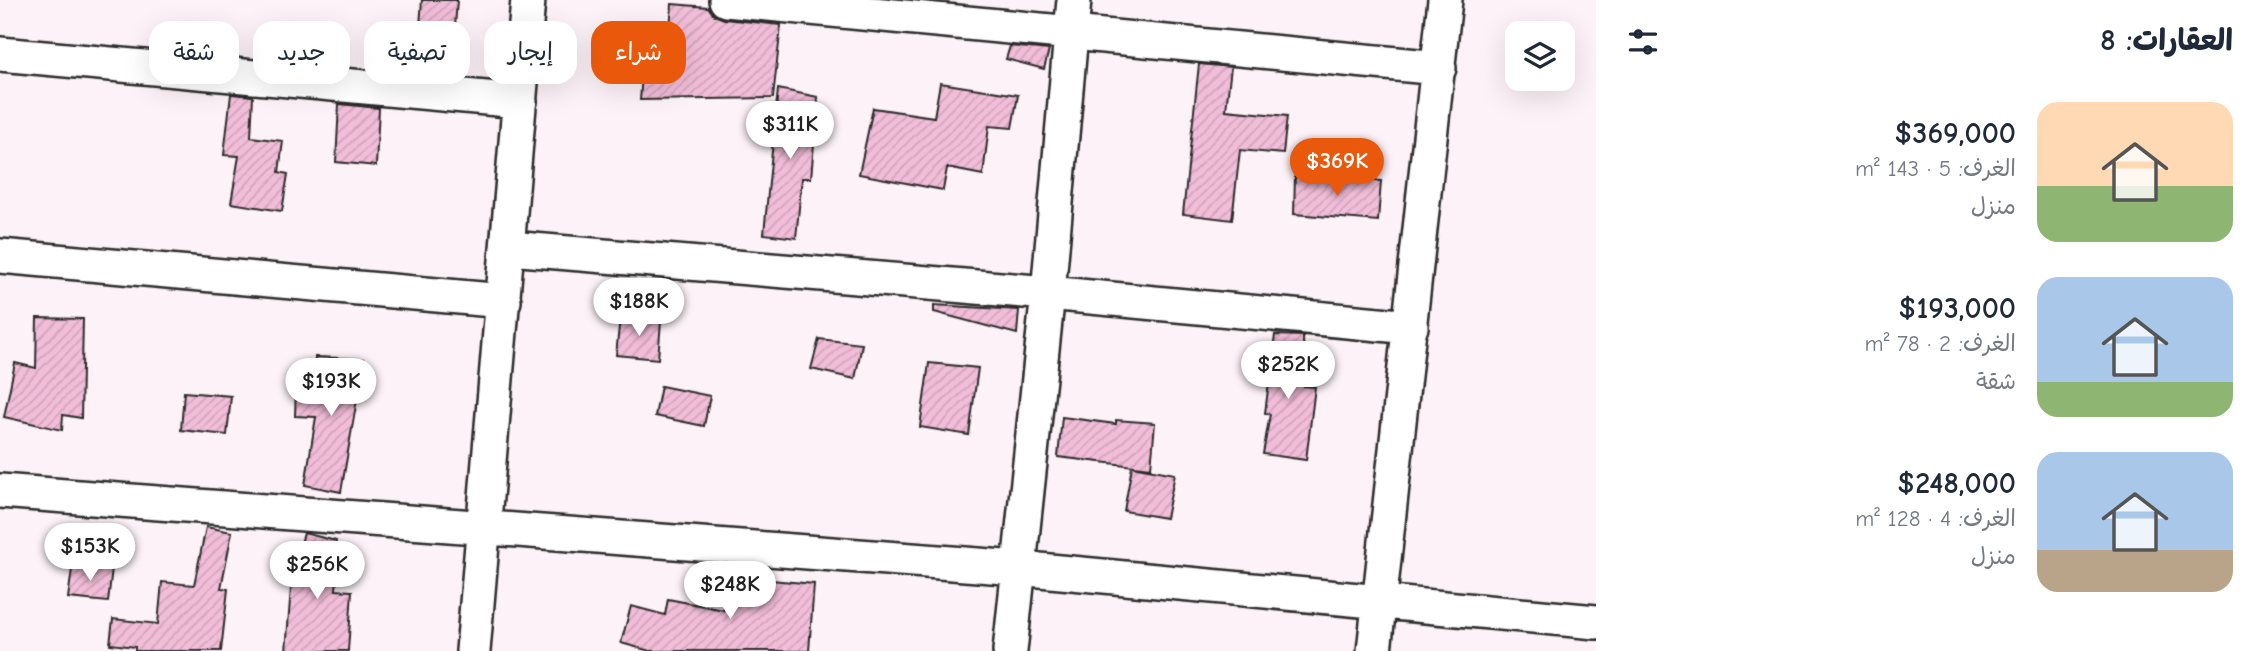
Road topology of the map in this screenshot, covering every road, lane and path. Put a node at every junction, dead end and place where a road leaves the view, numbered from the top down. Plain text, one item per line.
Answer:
1 (528, 0) edge
2 (726, 0) edge
3 (1445, 0) edge
4 (1072, 15) edge
5 (0, 54) edge
6 (1439, 68) junction
7 (520, 100) junction
8 (509, 248) junction
9 (0, 256) edge
10 (1048, 293) junction
11 (504, 301) junction
12 (1411, 327) junction
13 (0, 491) edge
14 (484, 526) junction
15 (1018, 568) junction
16 (1380, 600) junction
17 (1596, 622) edge
18 (472, 651) edge
19 (1010, 651) edge
20 (1374, 651) edge

1 - 7 street
2 - 4 street
3 - 6 street
4 - 6 street
4 - 10 street
5 - 7 street
6 - 12 street
7 - 8 street
8 - 10 street
8 - 11 street
9 - 11 street
10 - 12 street
10 - 15 street
11 - 14 street
12 - 16 street
13 - 14 street
14 - 15 street
14 - 18 street
15 - 16 street
15 - 19 street
16 - 17 street
16 - 20 street

